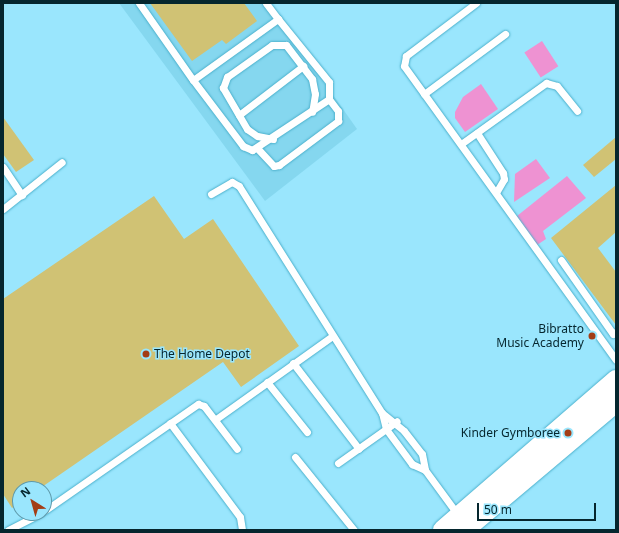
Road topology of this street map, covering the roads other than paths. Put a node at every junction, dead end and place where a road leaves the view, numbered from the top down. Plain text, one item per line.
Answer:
1 (139, 3) edge
2 (266, 3) edge
3 (476, 3) edge
4 (278, 19) junction
5 (505, 34) dead end
6 (304, 66) junction
7 (193, 80) junction
8 (424, 94) junction
9 (329, 99) junction
10 (576, 110) dead end
11 (312, 112) junction
12 (239, 115) junction
13 (477, 133) junction
14 (273, 139) junction
15 (461, 144) junction
16 (258, 150) junction
17 (62, 162) dead end
18 (3, 167) edge
19 (497, 191) junction
20 (210, 194) dead end
21 (22, 195) junction
22 (4, 206) edge
23 (561, 260) dead end
24 (615, 335) edge
25 (331, 337) junction
26 (616, 360) edge
27 (293, 363) junction
28 (616, 380) edge
29 (267, 382) junction
30 (616, 402) edge
31 (382, 413) junction
32 (216, 419) junction
33 (396, 421) junction
34 (170, 424) junction
35 (386, 429) junction
36 (307, 432) dead end
37 (237, 449) dead end
38 (359, 449) junction
39 (295, 457) dead end
40 (338, 463) dead end
41 (425, 470) junction
42 (52, 505) edge
43 (30, 521) edge
44 (464, 524) edge
45 (18, 529) edge
46 (8, 530) edge
47 (242, 530) edge
48 (354, 530) edge
49 (444, 530) edge

1 - 7 lane
2 - 4 lane
3 - 8 lane
4 - 7 lane
4 - 9 lane
5 - 8 lane
6 - 11 lane
6 - 12 lane
6 - 12 lane
7 - 16 lane
8 - 15 lane
9 - 11 lane
9 - 16 lane
10 - 13 lane
11 - 14 lane
12 - 14 lane
13 - 15 lane
13 - 19 lane
14 - 16 lane
15 - 19 lane
17 - 21 lane
18 - 21 lane
19 - 26 lane
20 - 25 lane
21 - 22 lane
23 - 24 lane
25 - 27 lane
25 - 31 lane
27 - 29 lane
27 - 38 lane
28 - 44 main road
29 - 32 lane
29 - 36 lane
30 - 44 main road
31 - 33 lane
31 - 35 lane
32 - 34 lane
32 - 37 lane
33 - 35 lane
33 - 41 lane
34 - 42 lane
34 - 47 lane
35 - 38 lane
35 - 41 lane
38 - 40 lane
39 - 48 lane
41 - 44 lane
43 - 45 lane
44 - 49 main road
45 - 46 lane

